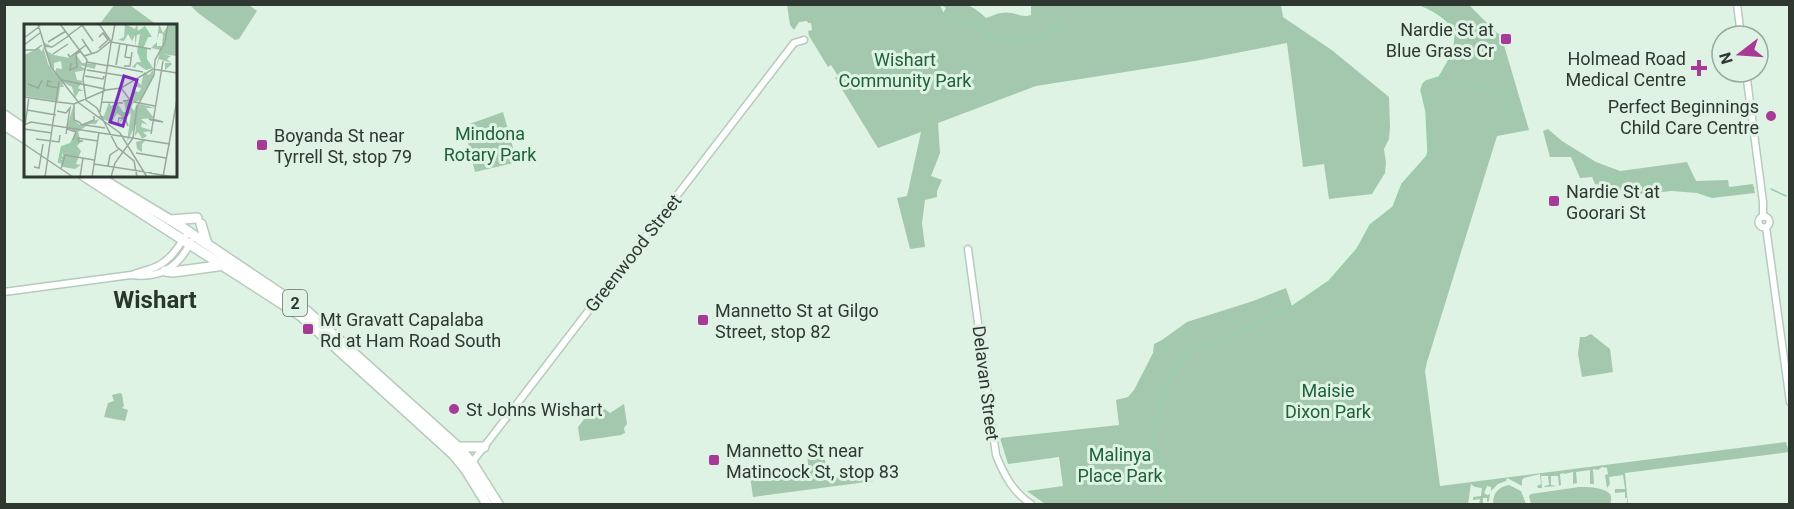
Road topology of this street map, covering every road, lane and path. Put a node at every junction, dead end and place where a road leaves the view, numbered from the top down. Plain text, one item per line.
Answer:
1 (1737, 4) edge
2 (1740, 24) edge
3 (804, 40) dead end
4 (1748, 84) edge
5 (4, 116) edge
6 (4, 125) edge
7 (24, 129) edge
8 (24, 138) edge
9 (86, 177) edge
10 (99, 177) edge
11 (170, 220) junction
12 (189, 237) junction
13 (207, 244) junction
14 (968, 249) dead end
15 (225, 265) junction
16 (165, 271) junction
17 (131, 275) junction
18 (4, 292) edge
19 (1790, 402) edge
20 (458, 447) junction
21 (484, 447) junction
22 (469, 466) junction
23 (487, 504) edge
24 (498, 504) edge
25 (1031, 504) edge

1 - 2 street
3 - 21 street, Greenwood Street
4 - 19 street
5 - 7 highway
6 - 8 highway
9 - 12 highway, 2
10 - 11 highway, 2
11 - 12 highway, 2
11 - 13 highway
12 - 13 highway, 2
12 - 15 highway, 2
12 - 16 street
12 - 17 street
13 - 20 highway, 2
14 - 25 street, Delavan Street
15 - 16 highway
15 - 22 highway, 2
16 - 17 street
17 - 18 street
20 - 21 highway
20 - 22 highway, 2
21 - 22 street, Greenwood Street
22 - 23 highway, 2
22 - 24 highway, 2

